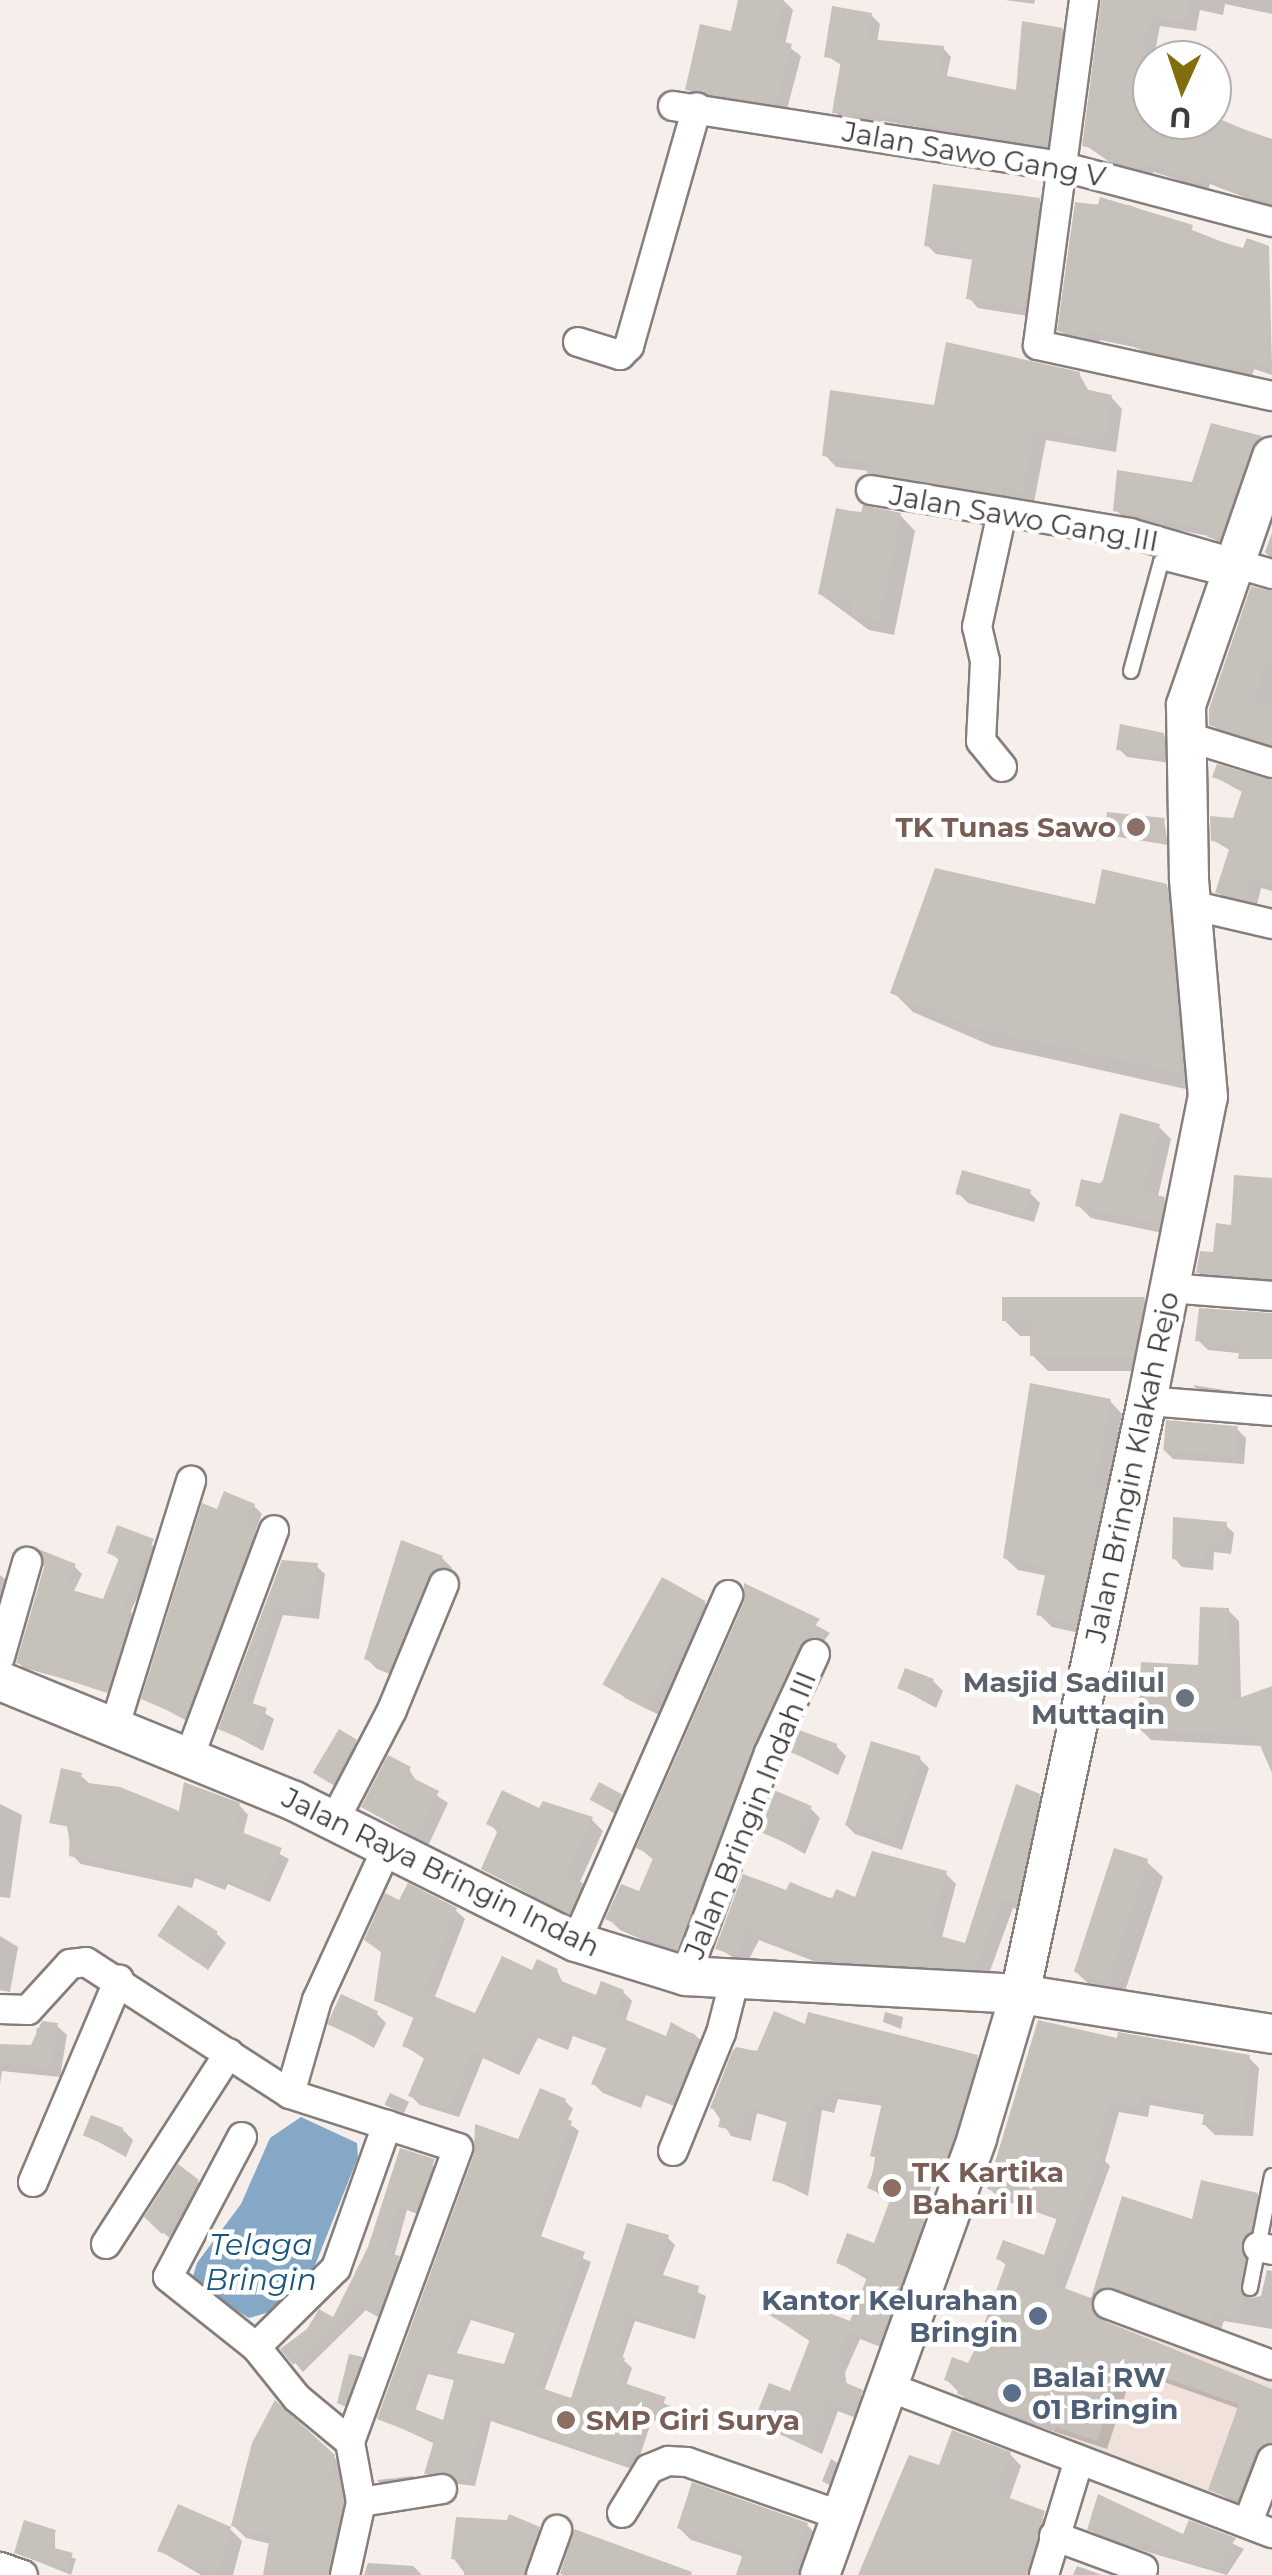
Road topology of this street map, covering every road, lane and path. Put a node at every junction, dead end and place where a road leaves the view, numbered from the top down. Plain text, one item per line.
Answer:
1 (1084, 0) edge
2 (1060, 166) junction
3 (1272, 222) edge
4 (578, 342) dead end
5 (1272, 396) edge
6 (1272, 456) edge
7 (870, 490) dead end
8 (1002, 512) junction
9 (1231, 571) junction
10 (1272, 574) edge
11 (1131, 671) dead end
12 (1182, 735) junction
13 (1272, 763) edge
14 (1002, 768) dead end
15 (1191, 905) junction
16 (1272, 924) edge
17 (1169, 1288) junction
18 (1272, 1296) edge
19 (1148, 1401) junction
20 (1272, 1411) edge
21 (191, 1481) dead end
22 (274, 1530) dead end
23 (26, 1562) dead end
24 (444, 1584) dead end
25 (728, 1595) dead end
26 (815, 1654) dead end
27 (1, 1678) edge
28 (115, 1725) junction
29 (190, 1755) junction
30 (334, 1821) junction
31 (387, 1848) junction
32 (576, 1942) junction
33 (686, 1976) junction
34 (119, 1979) junction
35 (734, 1982) junction
36 (1020, 1994) junction
37 (0, 2010) edge
38 (1272, 2034) edge
39 (229, 2053) junction
40 (290, 2094) junction
41 (388, 2125) junction
42 (242, 2137) dead end
43 (673, 2151) dead end
44 (1272, 2176) edge
45 (33, 2182) dead end
46 (106, 2244) dead end
47 (1265, 2248) edge
48 (1250, 2288) dead end
49 (1108, 2304) dead end
50 (256, 2347) junction
51 (1272, 2365) edge
52 (889, 2386) junction
53 (350, 2442) junction
54 (1272, 2459) edge
55 (1078, 2463) junction
56 (442, 2489) dead end
57 (361, 2502) junction
58 (622, 2512) dead end
59 (842, 2516) junction
60 (1260, 2527) edge
61 (556, 2530) dead end
62 (1054, 2536) junction
63 (0, 2567) edge
64 (1143, 2569) dead end
65 (23, 2575) edge
66 (345, 2575) edge
67 (541, 2575) edge
68 (820, 2575) edge
69 (1045, 2575) edge

1 - 2 street
2 - 3 street, Jalan Sawo Gang V
2 - 4 street, Jalan Sawo Gang V
2 - 5 street
6 - 9 street, Jalan Bringin Klakah Rejo
7 - 8 street, Jalan Sawo Gang III
8 - 9 street, Jalan Sawo Gang III
8 - 14 street
9 - 10 street, Jalan Sawo Gang III
9 - 11 lane
9 - 12 street, Jalan Bringin Klakah Rejo
12 - 13 street
12 - 15 street, Jalan Bringin Klakah Rejo
15 - 16 street
15 - 17 street, Jalan Bringin Klakah Rejo
17 - 18 street
17 - 19 street, Jalan Bringin Klakah Rejo
19 - 20 street
19 - 36 street, Jalan Bringin Klakah Rejo
21 - 28 street
22 - 29 street
23 - 27 street
24 - 30 street
25 - 32 street
26 - 33 street, Jalan Bringin Indah III
27 - 28 street, Jalan Raya Bringin Indah
28 - 29 street, Jalan Raya Bringin Indah
29 - 30 street, Jalan Raya Bringin Indah
30 - 31 street, Jalan Raya Bringin Indah
31 - 32 street, Jalan Raya Bringin Indah
31 - 40 street
32 - 33 street, Jalan Raya Bringin Indah
33 - 35 street, Jalan Raya Bringin Indah
34 - 37 street
34 - 39 street
34 - 45 street
35 - 36 street, Jalan Raya Bringin Indah
35 - 43 street
36 - 38 street, Jalan Raya Bringin Indah
36 - 52 street, Jalan Bringin Klakah Rejo
39 - 40 street
39 - 46 street
40 - 41 street
41 - 50 street
41 - 53 street
42 - 50 street
44 - 47 lane
47 - 48 lane
49 - 51 street
50 - 53 street
52 - 55 street
52 - 59 street, Jalan Bringin Klakah Rejo
53 - 57 street
54 - 60 street
55 - 60 street
55 - 62 street
56 - 57 street
57 - 66 street
58 - 59 street
59 - 68 street, Jalan Bringin Klakah Rejo
61 - 67 street
62 - 64 street
62 - 69 street
63 - 65 street

